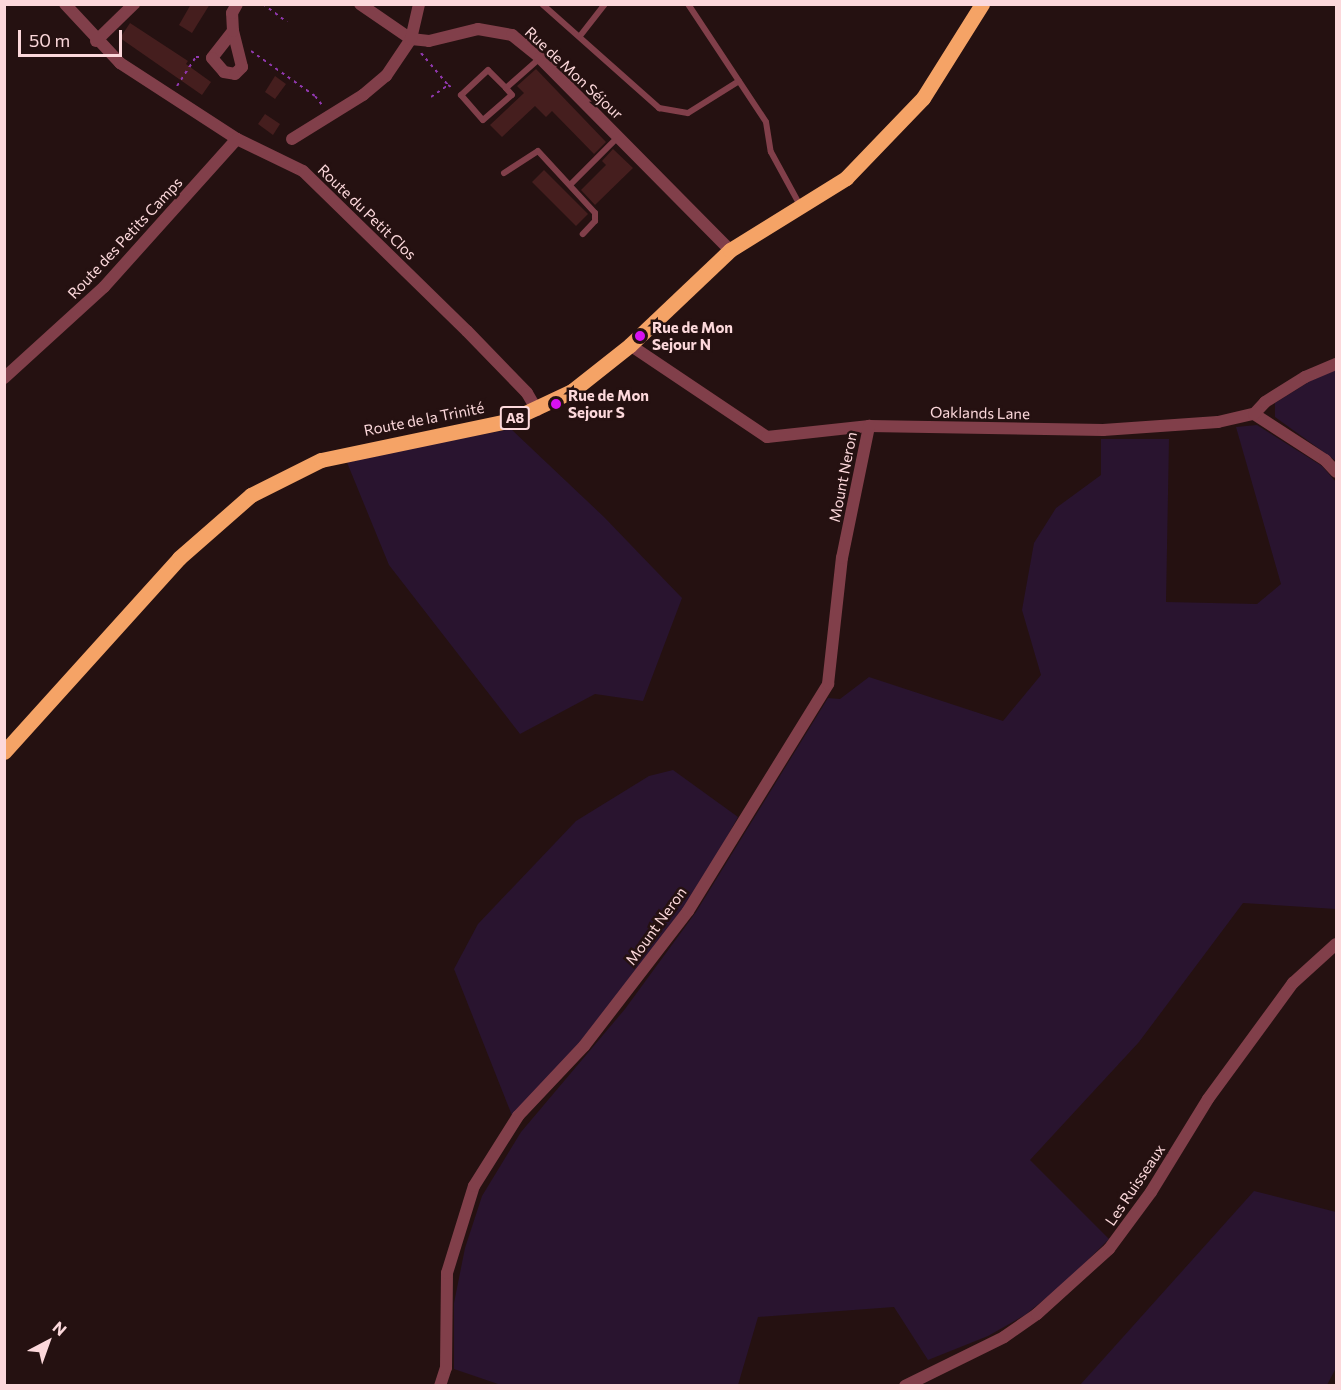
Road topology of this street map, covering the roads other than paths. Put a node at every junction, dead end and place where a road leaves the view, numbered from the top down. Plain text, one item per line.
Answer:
1 (65, 4) edge
2 (134, 4) edge
3 (237, 4) edge
4 (360, 4) edge
5 (419, 4) edge
6 (542, 4) edge
7 (605, 4) edge
8 (688, 4) edge
9 (981, 4) edge
10 (233, 31) junction
11 (580, 36) junction
12 (411, 39) junction
13 (96, 41) junction
14 (540, 58) junction
15 (739, 81) junction
16 (506, 88) junction
17 (619, 136) junction
18 (237, 139) junction
19 (292, 139) dead end
20 (504, 173) dead end
21 (570, 185) junction
22 (801, 208) junction
23 (583, 234) dead end
24 (730, 250) junction
25 (630, 345) junction
26 (1336, 364) edge
27 (4, 378) edge
28 (537, 410) junction
29 (1254, 414) junction
30 (869, 426) junction
31 (1336, 472) edge
32 (4, 752) edge
33 (1336, 944) edge
34 (440, 1386) edge
35 (905, 1386) edge

1 - 13 street, Route du Petit Clos
2 - 13 street
3 - 10 street
4 - 12 street
5 - 12 street
6 - 11 lane
7 - 11 lane
8 - 15 lane
9 - 22 main road, Route de la Trinité / A8
10 - 10 street
11 - 15 lane
12 - 14 street, Rue de Mon Séjour
12 - 19 street
13 - 18 street, Route du Petit Clos
14 - 16 lane
14 - 17 street, Rue de Mon Séjour
15 - 22 lane
16 - 16 lane
17 - 21 lane
17 - 24 street, Rue de Mon Séjour
18 - 27 street, Route des Petits Camps
18 - 28 street, Route du Petit Clos
20 - 21 lane
21 - 23 lane
22 - 24 main road, Route de la Trinité / A8
24 - 25 main road, Route de la Trinité / A8
25 - 28 main road, Route de la Trinité / A8
25 - 30 street, Oaklands Lane
26 - 29 street
28 - 32 main road, Route de la Trinité / A8
29 - 30 street, Oaklands Lane
29 - 31 street
30 - 34 street, Mount Neron
33 - 35 street, Les Ruisseaux

